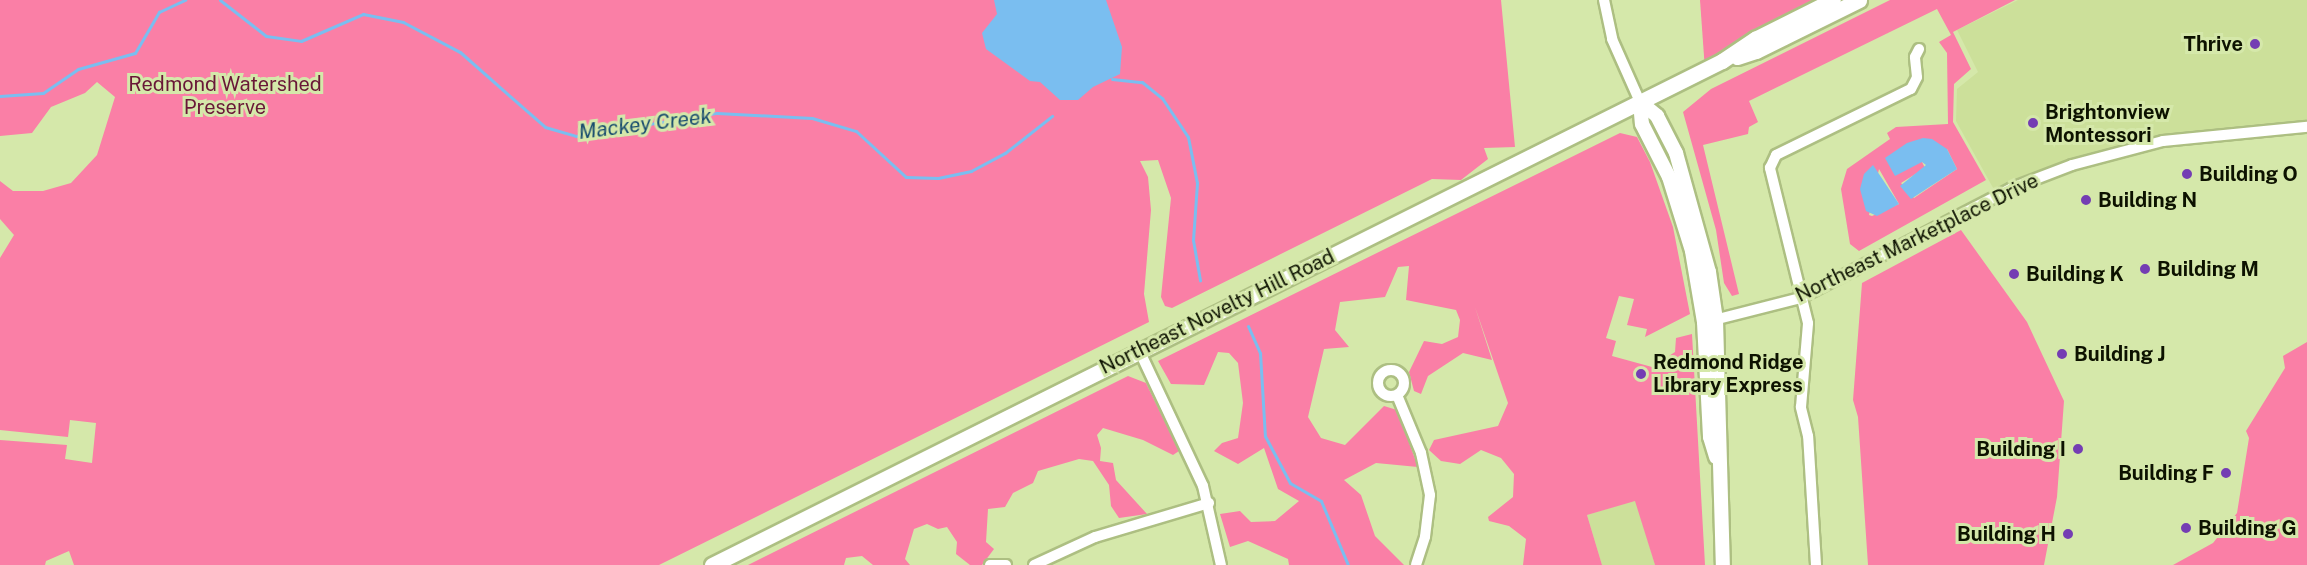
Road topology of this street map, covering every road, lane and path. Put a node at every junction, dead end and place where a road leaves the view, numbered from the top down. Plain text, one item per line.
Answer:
1 (1604, 0) edge
2 (1833, 0) edge
3 (1859, 0) edge
4 (1919, 49) dead end
5 (1722, 61) junction
6 (1640, 102) junction
7 (2307, 127) edge
8 (1800, 298) junction
9 (1710, 321) junction
10 (1139, 350) junction
11 (1397, 395) dead end
12 (1209, 503) junction
13 (712, 565) edge
14 (990, 565) edge
15 (1006, 565) edge
16 (1034, 565) edge
17 (1221, 565) edge
18 (1416, 565) edge
19 (1723, 565) edge
20 (1816, 565) edge

1 - 6 street
2 - 5 main road, Northeast Novelty Hill Road
3 - 5 main road, Northeast Novelty Hill Road
4 - 8 street
5 - 6 main road, Northeast Novelty Hill Road
6 - 9 street
6 - 10 main road, Northeast Novelty Hill Road
7 - 8 street, Northeast Marketplace Drive
8 - 9 street, Northeast Marketplace Drive
8 - 20 street
9 - 19 street
10 - 12 street
10 - 13 main road, Northeast Novelty Hill Road
11 - 18 street
12 - 16 street
12 - 17 street
14 - 15 street

